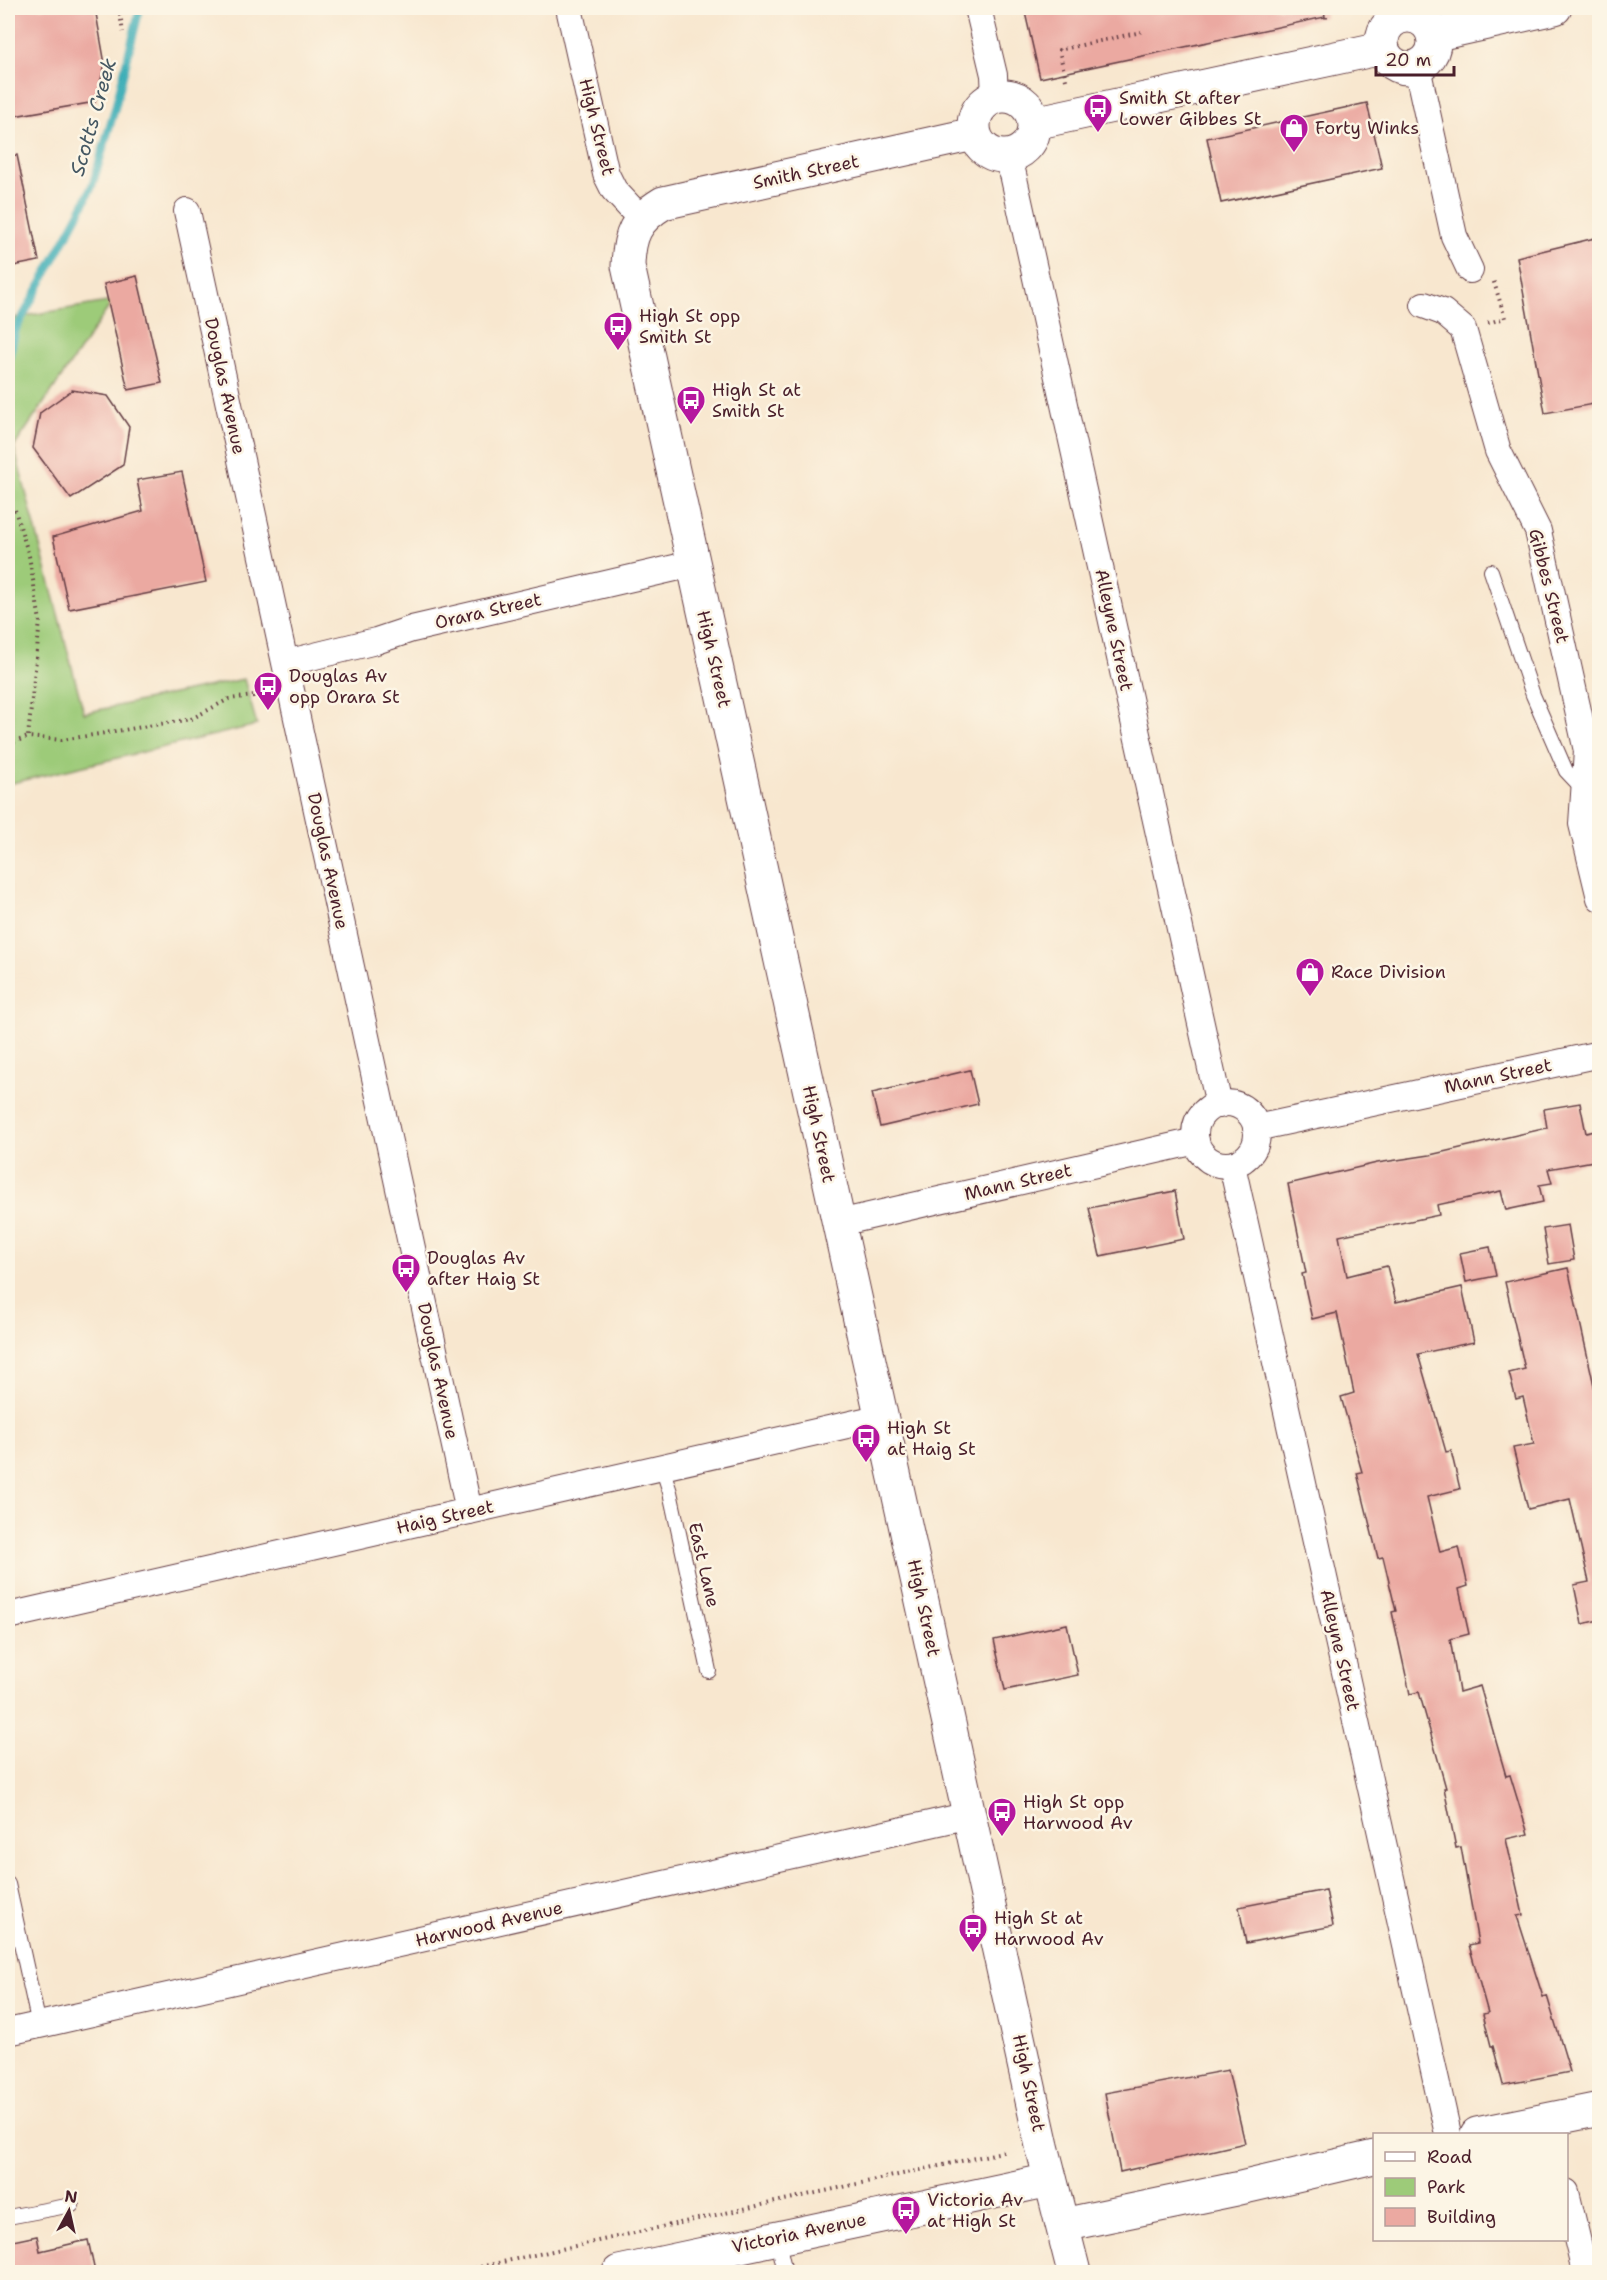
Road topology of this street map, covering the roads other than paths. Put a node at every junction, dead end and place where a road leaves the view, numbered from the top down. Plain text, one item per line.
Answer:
1 (569, 8) edge
2 (978, 8) edge
3 (1555, 8) edge
4 (1398, 12) edge
5 (1433, 35) junction
6 (1382, 48) junction
7 (1417, 67) junction
8 (995, 98) junction
9 (1034, 123) junction
10 (974, 134) junction
11 (1005, 157) junction
12 (187, 211) dead end
13 (641, 219) junction
14 (1470, 270) road end
15 (1425, 305) dead end
16 (692, 564) junction
17 (1491, 572) dead end
18 (286, 663) junction
19 (1593, 758) edge
20 (1584, 790) junction
21 (1599, 898) edge
22 (1599, 1054) edge
23 (1219, 1105) junction
24 (1256, 1128) junction
25 (1196, 1141) junction
26 (1232, 1165) junction
27 (839, 1223) junction
28 (882, 1417) junction
29 (662, 1467) junction
30 (469, 1511) junction
31 (8, 1616) edge
32 (709, 1671) dead end
33 (970, 1815) junction
34 (8, 1884) edge
35 (39, 2025) junction
36 (8, 2032) edge
37 (1599, 2109) edge
38 (1552, 2127) edge
39 (1448, 2133) edge
40 (1488, 2133) edge
41 (1373, 2157) edge
42 (1050, 2180) junction
43 (1568, 2201) edge
44 (72, 2205) dead end
45 (8, 2217) edge
46 (1063, 2225) junction
47 (777, 2237) junction
48 (620, 2272) edge
49 (785, 2272) edge
50 (1074, 2272) edge
51 (1585, 2272) edge

1 - 13 street, High Street
2 - 8 street
3 - 5 street
4 - 5 street
4 - 6 street
5 - 7 street
6 - 7 street
6 - 9 street
7 - 14 street
8 - 9 street
8 - 10 street
9 - 11 street
10 - 11 street
10 - 13 street, Smith Street
11 - 23 street, Alleyne Street
12 - 18 street, Douglas Avenue
13 - 16 street, High Street
15 - 19 street, Gibbes Street
16 - 18 street, Orara Street
16 - 27 street, High Street
17 - 20 lane
18 - 30 street, Douglas Avenue
19 - 20 street, Gibbes Street
20 - 21 street, Gibbes Street
22 - 24 street, Mann Street
23 - 24 street
23 - 25 street
24 - 26 street
25 - 26 street
25 - 27 street, Mann Street
26 - 39 street, Alleyne Street
27 - 28 street, High Street
28 - 29 street, Haig Street
28 - 33 street, High Street
29 - 30 street, Haig Street
29 - 32 lane, East Lane
30 - 31 street, Haig Street
33 - 35 street, Harwood Avenue
33 - 42 street, High Street
34 - 35 lane
35 - 36 street, Harwood Avenue
37 - 38 street
38 - 40 street
41 - 46 street
42 - 46 street, High Street
42 - 47 street, Victoria Avenue
43 - 51 street
44 - 45 lane
46 - 50 street, High Street
47 - 48 street, Victoria Avenue
47 - 49 lane

